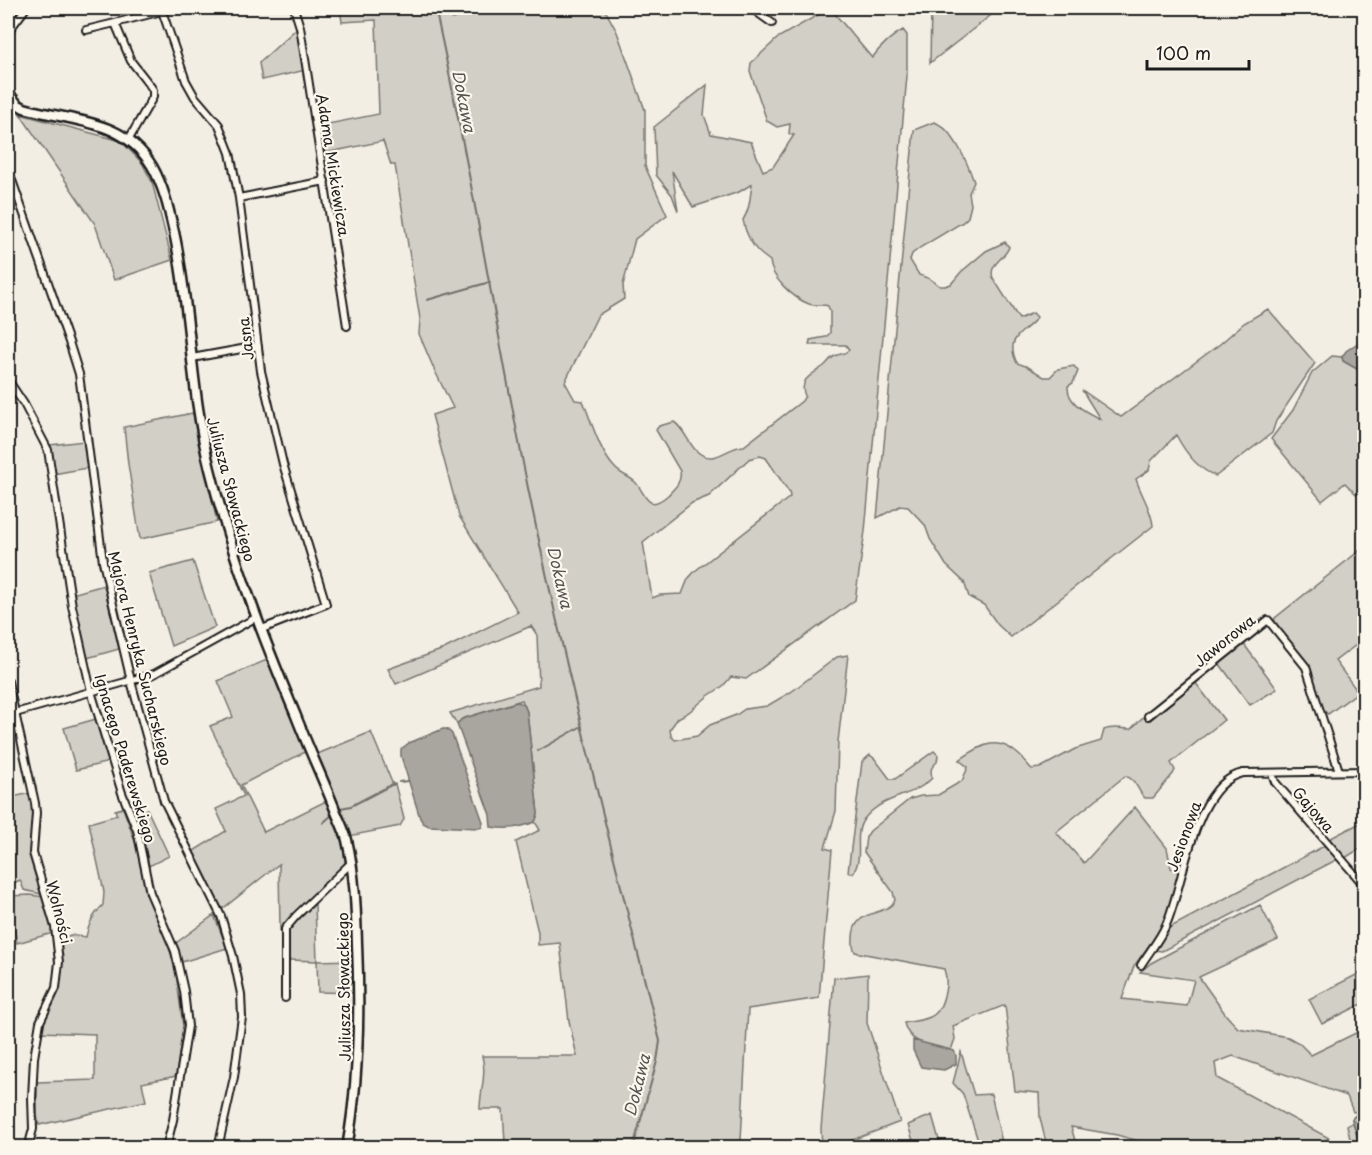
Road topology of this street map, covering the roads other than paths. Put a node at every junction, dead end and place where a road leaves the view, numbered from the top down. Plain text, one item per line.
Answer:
1 (26, 8) edge
2 (294, 8) edge
3 (751, 8) edge
4 (162, 9) edge
5 (115, 23) junction
6 (772, 23) dead end
7 (86, 30) dead end
8 (8, 32) edge
9 (8, 92) edge
10 (129, 139) junction
11 (8, 169) edge
12 (325, 181) junction
13 (239, 198) junction
14 (347, 326) dead end
15 (258, 346) junction
16 (192, 358) junction
17 (8, 380) edge
18 (256, 617) junction
19 (262, 629) junction
20 (8, 681) edge
21 (131, 681) junction
22 (91, 691) junction
23 (11, 714) edge
24 (1148, 716) dead end
25 (1339, 771) junction
26 (1365, 771) edge
27 (1272, 773) junction
28 (351, 863) junction
29 (1365, 885) edge
30 (1141, 965) dead end
31 (286, 995) dead end
32 (27, 1148) edge
33 (166, 1148) edge
34 (218, 1148) edge
35 (347, 1148) edge

1 - 8 street
2 - 12 street, Adama Mickiewicza
3 - 6 street
4 - 5 street, Jasna
4 - 13 street, Jasna
5 - 7 street, Jasna
5 - 10 street
9 - 10 street, Juliusza Słowackiego
10 - 16 street, Juliusza Słowackiego
11 - 21 street, Majora Henryka Sucharskiego
12 - 13 street
12 - 14 street, Adama Mickiewicza
13 - 15 street, Jasna
15 - 16 street
15 - 19 street, Jasna
16 - 18 street, Juliusza Słowackiego
17 - 22 street, Ignacego Paderewskiego
18 - 19 street, Juliusza Słowackiego
18 - 21 street
19 - 28 street, Juliusza Słowackiego
20 - 23 street, Wolności
21 - 22 street
21 - 34 street, Majora Henryka Sucharskiego
22 - 23 street
22 - 33 street, Ignacego Paderewskiego
23 - 32 street, Wolności
24 - 25 street, Jaworowa
25 - 26 street, Jesionowa
25 - 27 street, Jesionowa
27 - 29 street, Gajowa
27 - 30 street, Jesionowa
28 - 31 street
28 - 35 street, Juliusza Słowackiego

